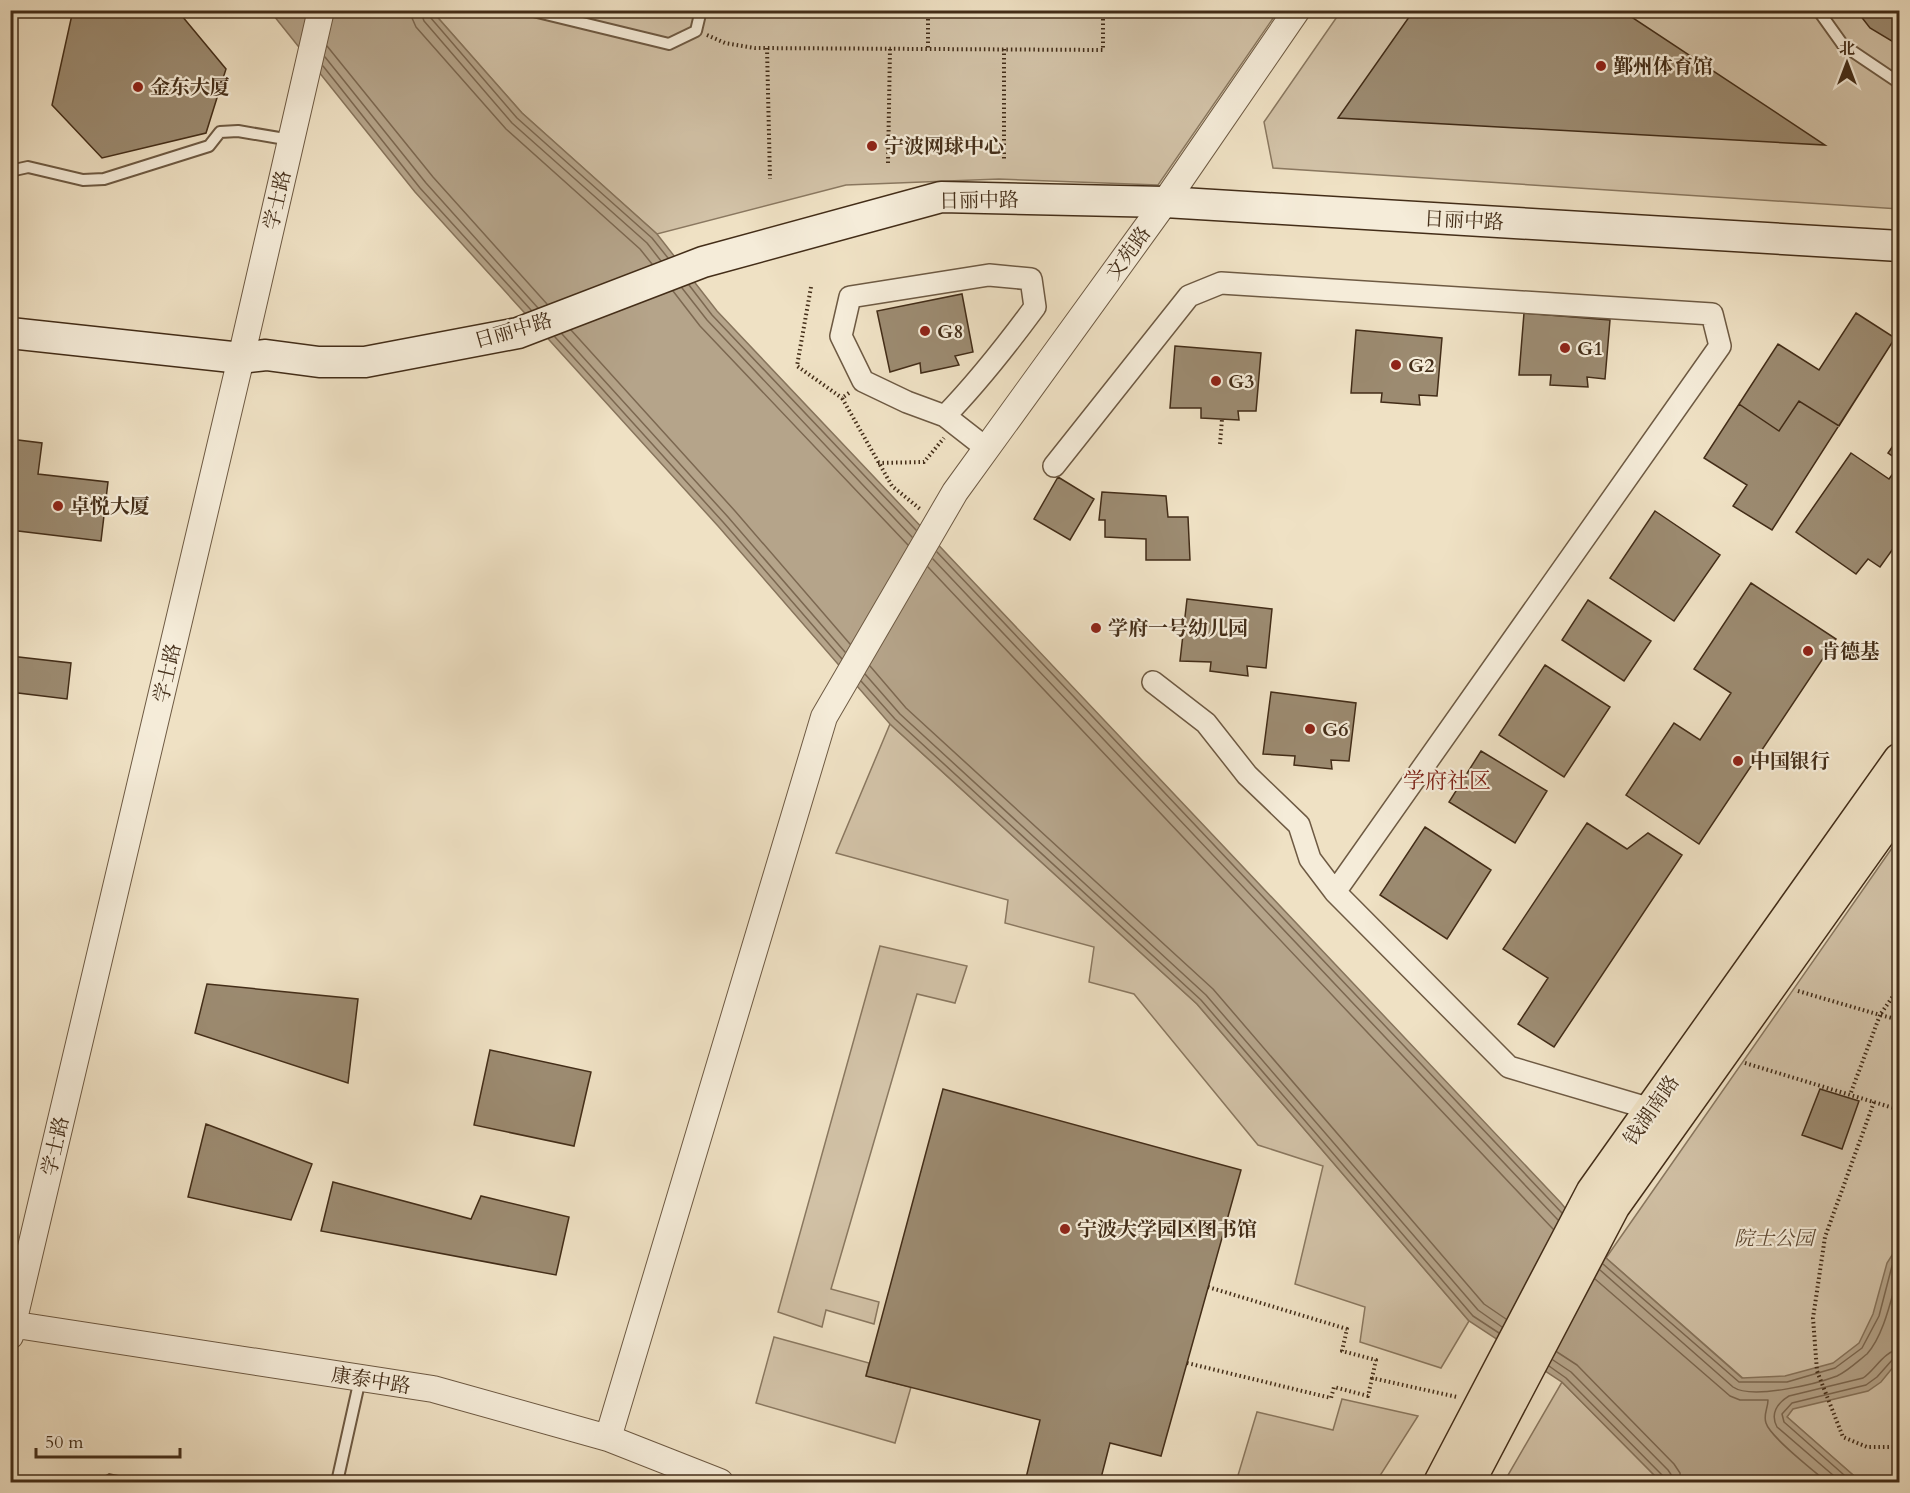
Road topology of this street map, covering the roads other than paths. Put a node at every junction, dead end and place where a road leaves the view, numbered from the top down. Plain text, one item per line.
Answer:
1 (321, 10) edge
2 (529, 10) edge
3 (701, 10) edge
4 (1297, 10) edge
5 (1818, 10) edge
6 (1899, 82) edge
7 (291, 140) junction
8 (10, 171) edge
9 (1165, 202) junction
10 (1899, 246) edge
11 (10, 313) edge
12 (10, 333) edge
13 (251, 351) junction
14 (950, 420) junction
15 (986, 448) junction
16 (1054, 466) dead end
17 (1153, 682) dead end
18 (1899, 760) edge
19 (1899, 803) edge
20 (1335, 892) junction
21 (1652, 1109) junction
22 (1603, 1199) junction
23 (11, 1328) edge
24 (360, 1378) junction
25 (1499, 1389) junction
26 (608, 1438) junction
27 (337, 1482) edge
28 (720, 1482) edge
29 (1441, 1482) edge
30 (1468, 1482) edge

1 - 7 street, 学士路
2 - 3 lane
4 - 9 street, 文苑路
5 - 6 lane
7 - 8 lane
7 - 13 street, 学士路
9 - 10 main road, 日丽中路
9 - 13 main road, 日丽中路
9 - 15 street, 文苑路
11 - 13 main road
12 - 13 main road, 日丽中路
13 - 23 street, 学士路
14 - 14 street
14 - 15 street
15 - 26 street, 文苑路
16 - 20 street
17 - 20 street
18 - 21 main road, 钱湖南路
19 - 22 main road, 钱湖南路
20 - 21 street
21 - 22 main road, 钱湖南路
22 - 25 main road, 钱湖南路
23 - 24 street, 康泰中路
24 - 26 street, 康泰中路
24 - 27 lane
25 - 29 main road, 钱湖南路
25 - 30 main road, 钱湖南路
26 - 28 street, 康泰中路

